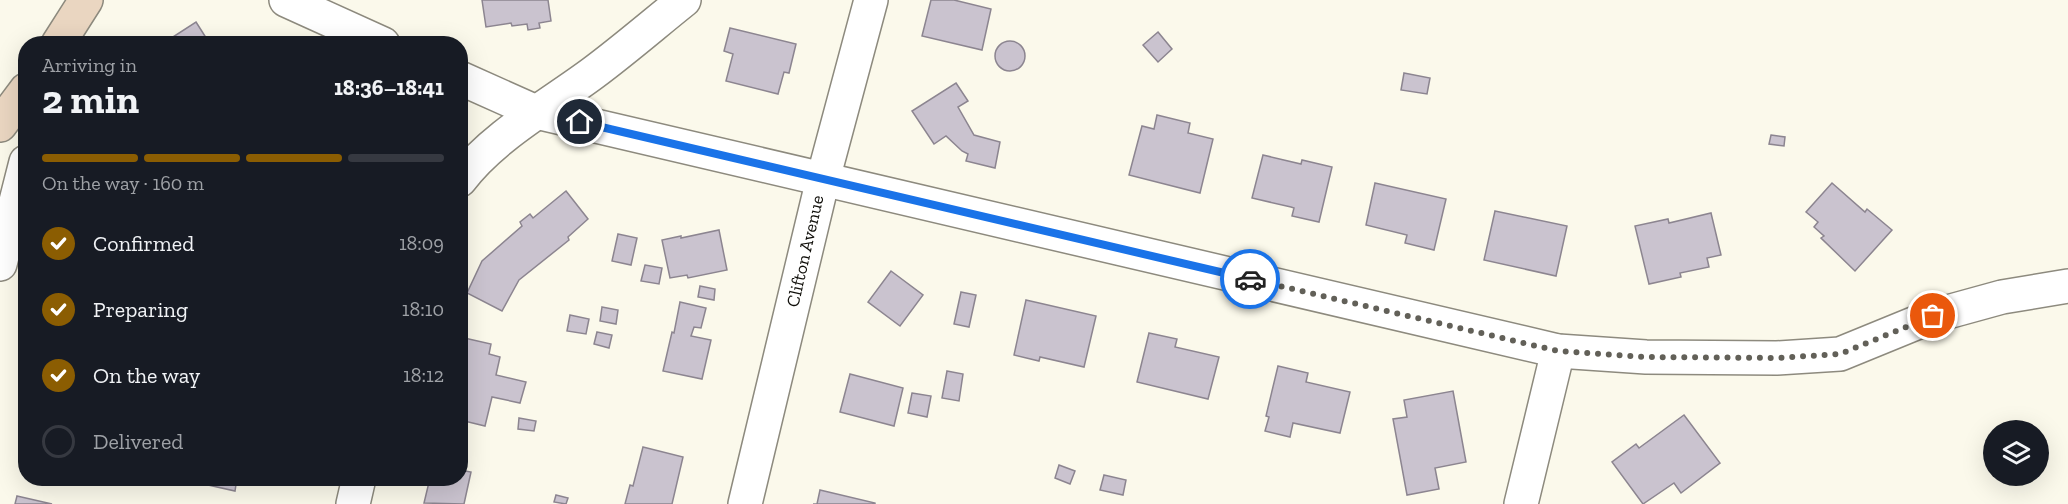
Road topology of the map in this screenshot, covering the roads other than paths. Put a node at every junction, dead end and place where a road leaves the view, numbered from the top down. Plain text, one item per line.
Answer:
1 (86, 0) edge
2 (286, 0) edge
3 (684, 0) edge
4 (871, 0) edge
5 (63, 36) edge
6 (365, 36) edge
7 (468, 82) edge
8 (18, 101) edge
9 (536, 112) junction
10 (0, 125) edge
11 (468, 170) edge
12 (823, 179) junction
13 (18, 193) edge
14 (0, 264) edge
15 (2068, 286) edge
16 (1558, 351) junction
17 (357, 486) edge
18 (353, 504) edge
19 (745, 504) edge
20 (1521, 504) edge

1 - 5 street
2 - 6 street
3 - 9 street
4 - 12 street, Clifton Avenue
7 - 9 street
8 - 10 street
9 - 11 street
9 - 12 street
12 - 16 street
12 - 19 street, Clifton Avenue
13 - 14 street
15 - 16 street
16 - 20 street
17 - 18 street

